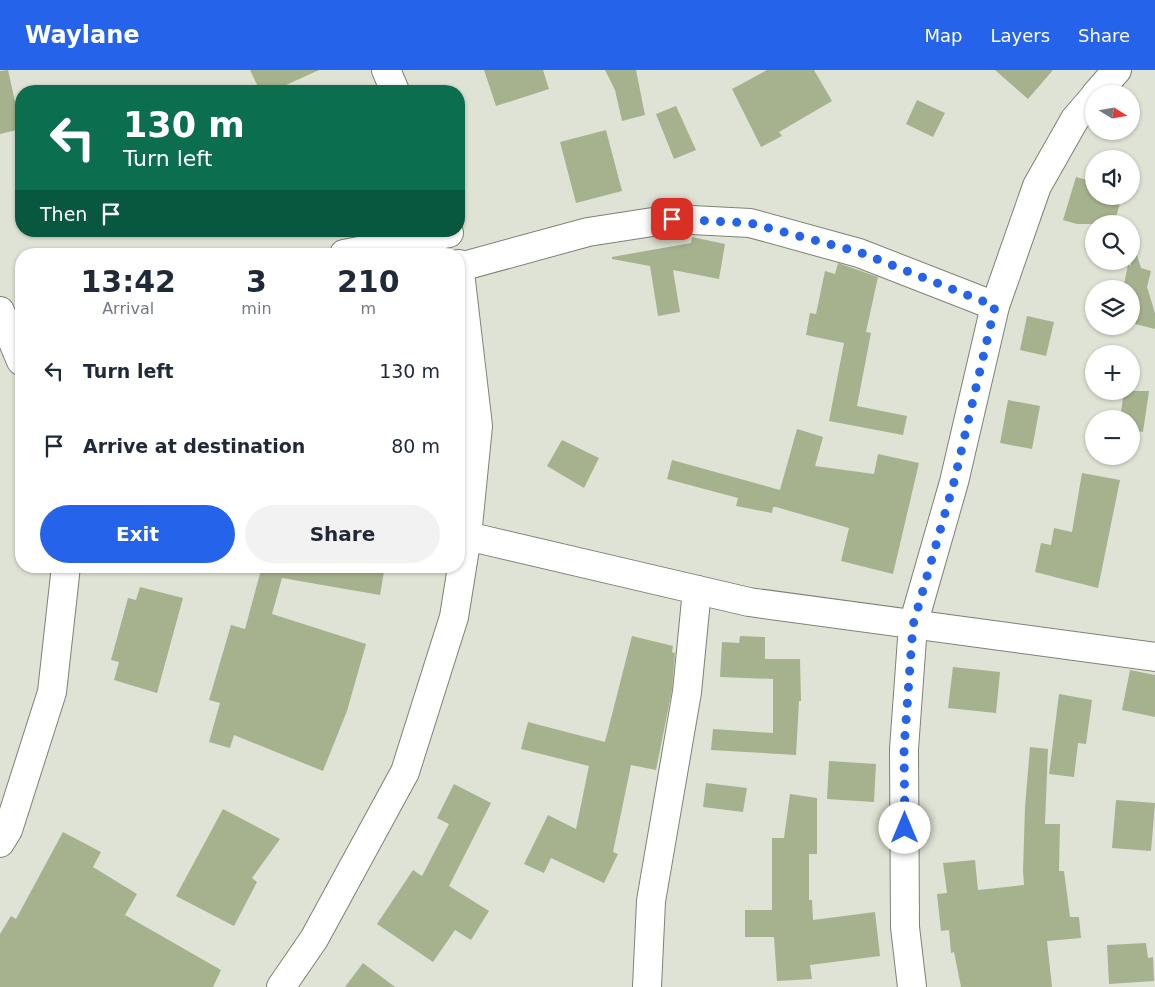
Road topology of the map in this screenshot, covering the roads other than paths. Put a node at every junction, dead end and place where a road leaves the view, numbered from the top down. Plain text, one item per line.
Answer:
1 (386, 70) edge
2 (1117, 70) edge
3 (392, 85) edge
4 (1104, 85) edge
5 (1085, 107) edge
6 (465, 249) edge
7 (995, 306) junction
8 (9, 316) edge
9 (465, 331) edge
10 (15, 338) edge
11 (467, 536) junction
12 (465, 548) edge
13 (65, 573) edge
14 (461, 573) edge
15 (697, 590) junction
16 (913, 625) junction
17 (1155, 657) edge
18 (0, 843) edge
19 (281, 987) edge
20 (647, 987) edge
21 (912, 987) edge

1 - 3 street
2 - 4 street
5 - 7 street
6 - 7 street
7 - 16 street
8 - 10 street
9 - 11 street
11 - 12 street
11 - 15 street
13 - 18 street
14 - 19 street
15 - 16 street
15 - 20 street
16 - 17 street
16 - 21 street

